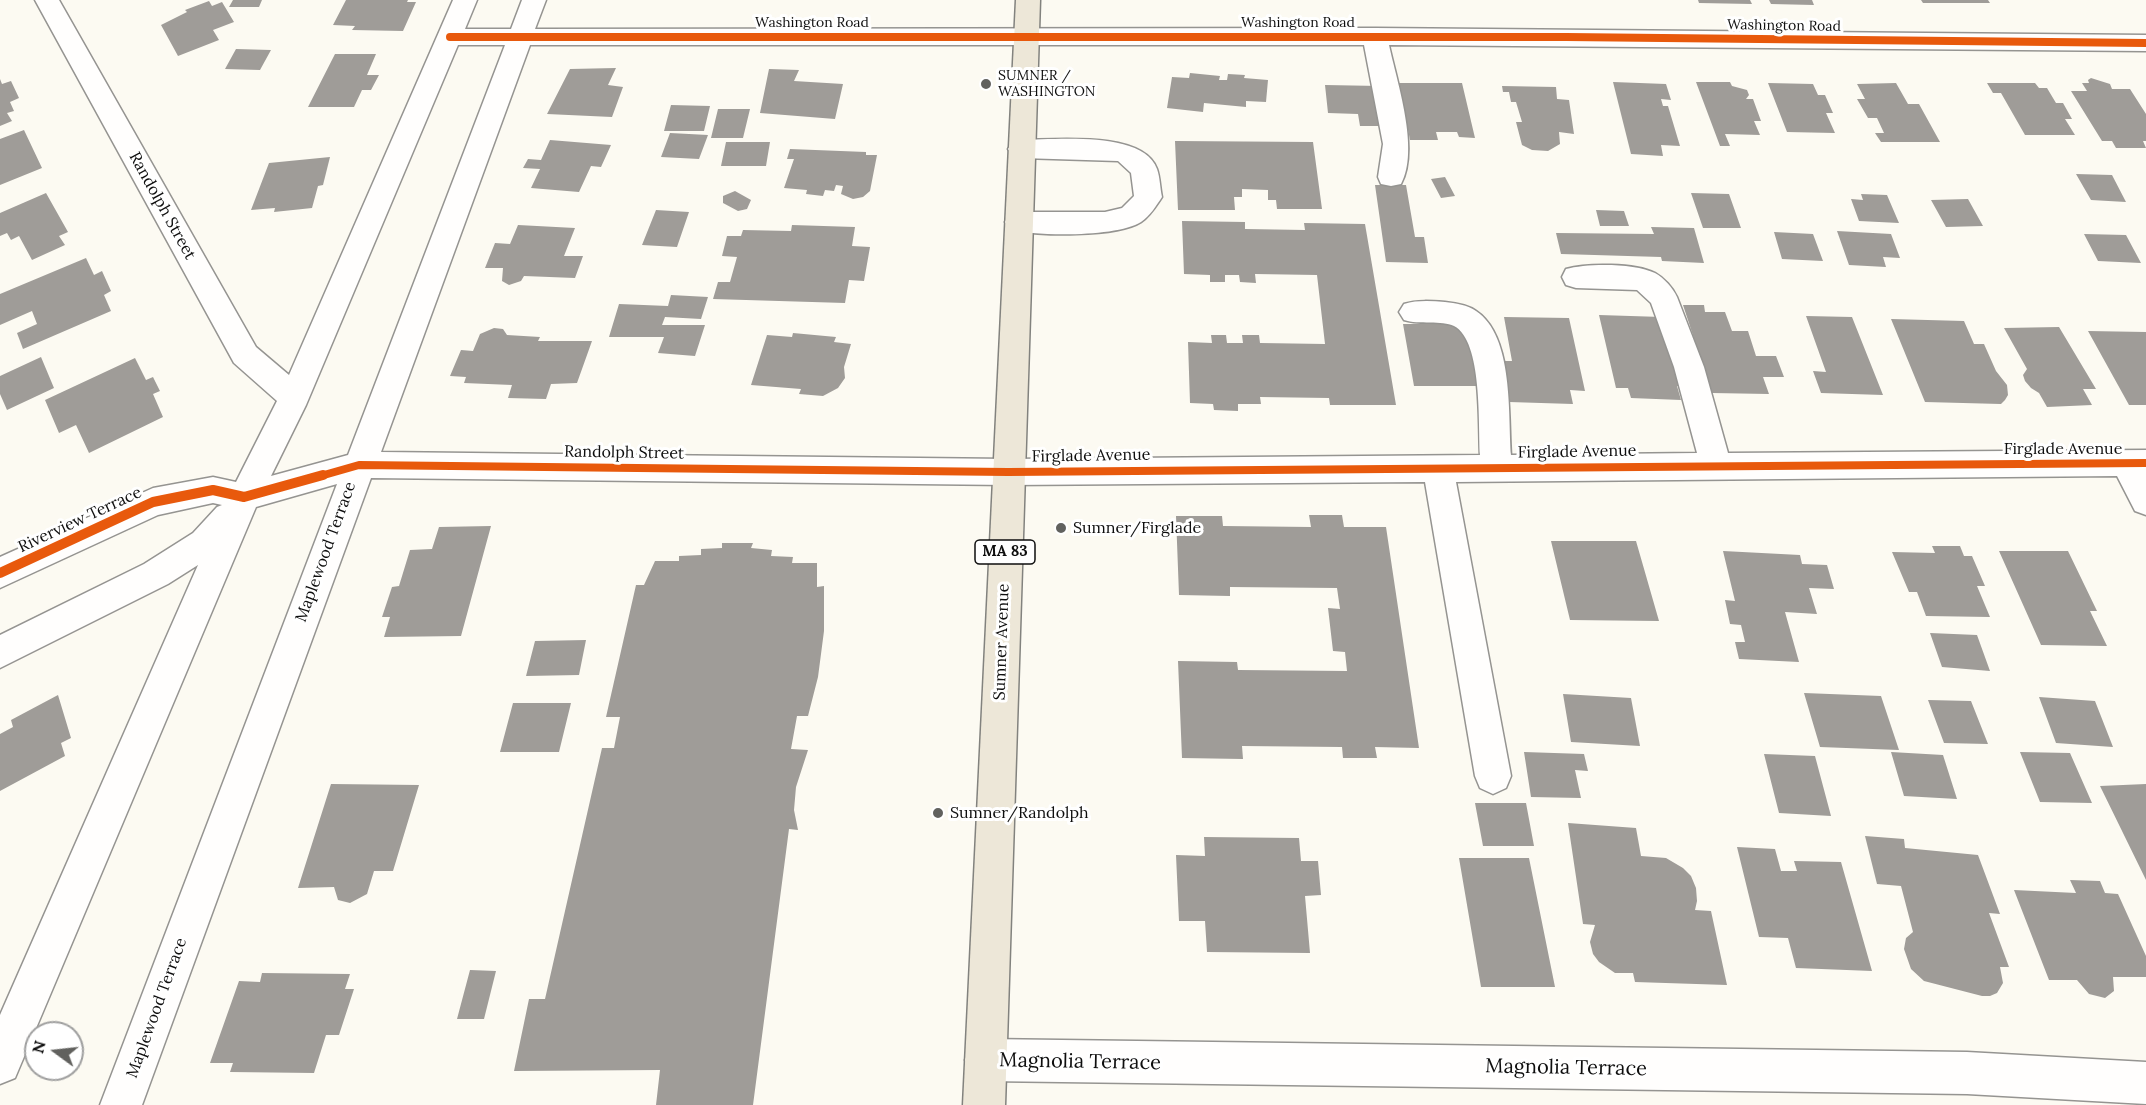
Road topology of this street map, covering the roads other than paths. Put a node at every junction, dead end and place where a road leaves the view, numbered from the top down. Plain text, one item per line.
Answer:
1 (47, 0) edge
2 (465, 0) edge
3 (534, 0) edge
4 (1028, 0) edge
5 (520, 36) junction
6 (1026, 36) junction
7 (1375, 36) junction
8 (450, 37) junction
9 (2146, 43) edge
10 (1021, 149) junction
11 (1391, 177) dead end
12 (1019, 222) junction
13 (1576, 278) dead end
14 (1414, 312) dead end
15 (294, 398) junction
16 (2136, 463) edge
17 (358, 465) junction
18 (1716, 465) junction
19 (1438, 468) junction
20 (1497, 468) junction
21 (1008, 472) junction
22 (244, 497) junction
23 (2146, 501) edge
24 (0, 573) edge
25 (0, 652) edge
26 (1493, 776) dead end
27 (986, 1060) junction
28 (0, 1062) edge
29 (2146, 1083) edge
30 (121, 1105) edge
31 (984, 1105) edge

1 - 15 street, Randolph Street
2 - 8 street
3 - 5 street, Maplewood Terrace
4 - 6 main road, Sumner Avenue / MA 83
5 - 6 street, Washington Road
5 - 8 street, Washington Road
5 - 17 street, Maplewood Terrace
6 - 7 street, Washington Road
6 - 10 main road, Sumner Avenue / MA 83
7 - 9 street, Washington Road
7 - 11 street
8 - 15 street
10 - 12 main road, Sumner Avenue / MA 83
10 - 12 street
12 - 21 main road, Sumner Avenue / MA 83
13 - 18 street
14 - 20 street
15 - 22 street
16 - 18 street, Firglade Avenue
16 - 23 street
17 - 21 street, Randolph Street
17 - 22 street, Randolph Street
17 - 30 street, Maplewood Terrace
18 - 20 street, Firglade Avenue
19 - 20 street, Firglade Avenue
19 - 21 street, Firglade Avenue
19 - 26 street
21 - 27 main road, Sumner Avenue / MA 83
22 - 24 street, Riverview Terrace
22 - 25 street
22 - 28 street
27 - 29 street, Magnolia Terrace
27 - 31 main road, Sumner Avenue / MA 83

